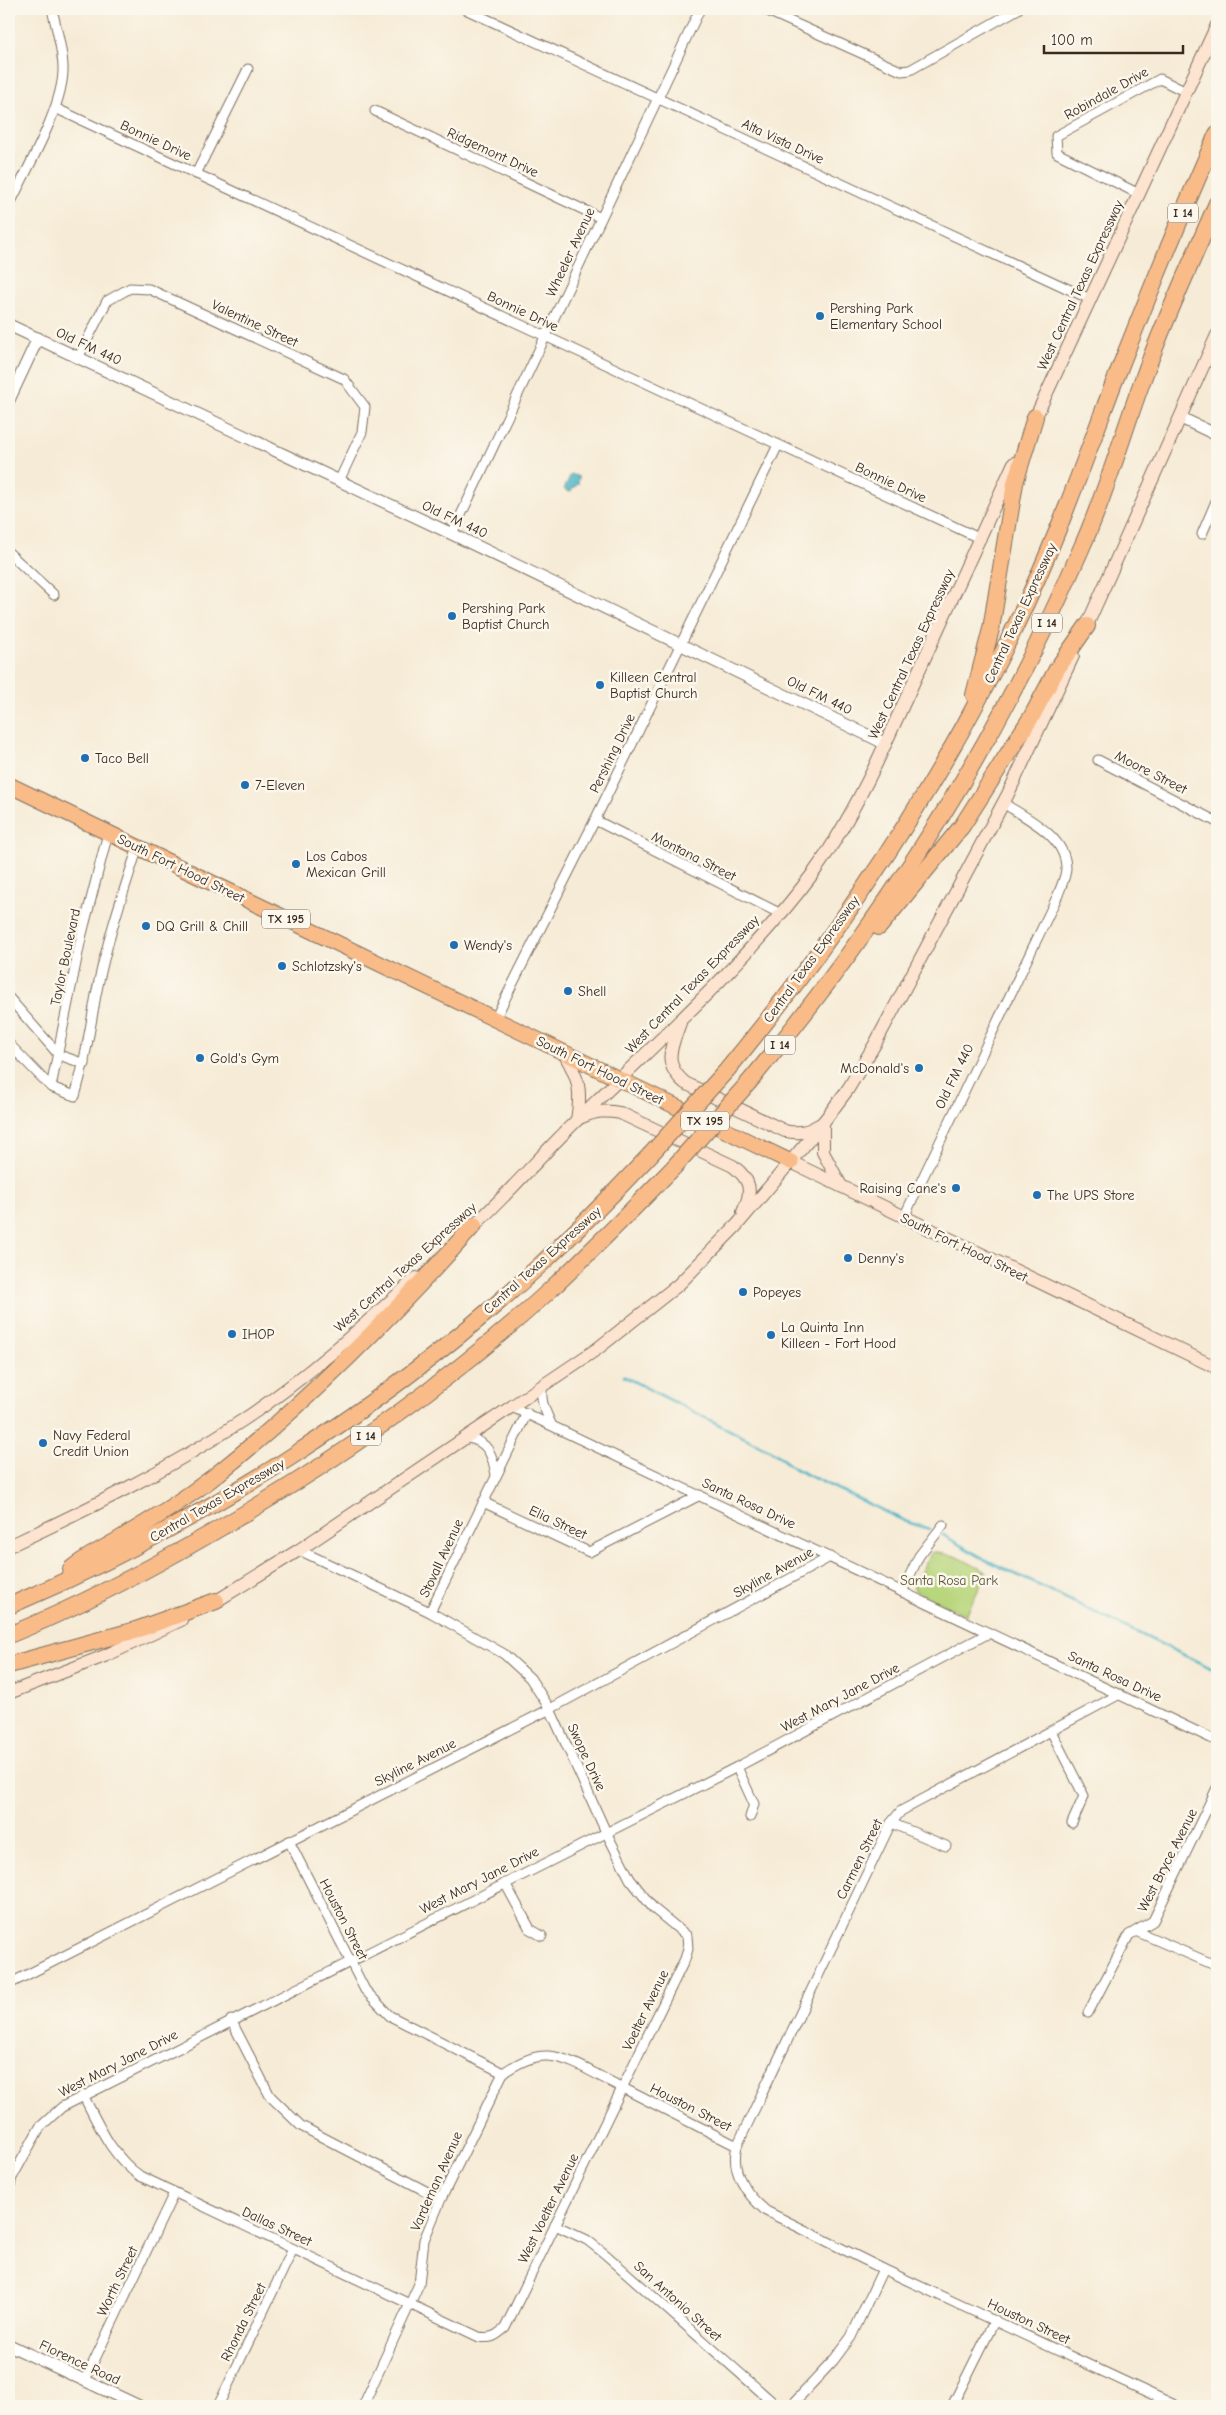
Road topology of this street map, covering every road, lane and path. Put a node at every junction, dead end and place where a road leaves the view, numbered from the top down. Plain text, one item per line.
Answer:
1 (52, 9) edge
2 (465, 9) edge
3 (700, 9) edge
4 (763, 9) edge
5 (1018, 9) edge
6 (1217, 24) edge
7 (248, 69) dead end
8 (1186, 92) junction
9 (658, 98) junction
10 (55, 108) junction
11 (375, 111) dead end
12 (1217, 134) edge
13 (196, 174) junction
14 (1139, 194) junction
15 (1217, 204) edge
16 (9, 206) edge
17 (600, 218) junction
18 (1090, 299) junction
19 (9, 324) edge
20 (1217, 335) edge
21 (545, 337) junction
22 (38, 338) junction
23 (78, 358) junction
24 (9, 400) edge
25 (1036, 416) junction
26 (1182, 418) junction
27 (1217, 435) edge
28 (778, 445) junction
29 (339, 481) junction
30 (1217, 499) edge
31 (452, 534) junction
32 (1202, 534) dead end
33 (981, 538) junction
34 (9, 553) edge
35 (54, 595) dead end
36 (1087, 626) junction
37 (680, 644) junction
38 (966, 722) junction
39 (886, 744) junction
40 (1098, 760) dead end
41 (9, 785) edge
42 (1003, 803) junction
43 (595, 820) junction
44 (1217, 822) edge
45 (108, 833) junction
46 (138, 847) junction
47 (781, 914) junction
48 (9, 998) edge
49 (810, 1009) junction
50 (495, 1019) junction
51 (680, 1020) junction
52 (9, 1044) edge
53 (564, 1053) junction
54 (59, 1055) junction
55 (85, 1064) junction
56 (619, 1079) junction
57 (51, 1087) junction
58 (577, 1120) junction
59 (823, 1122) junction
60 (791, 1162) junction
61 (841, 1186) junction
62 (904, 1217) junction
63 (474, 1225) junction
64 (737, 1225) junction
65 (1217, 1368) edge
66 (543, 1386) junction
67 (512, 1407) junction
68 (527, 1413) junction
69 (551, 1424) junction
70 (468, 1438) junction
71 (496, 1475) junction
72 (700, 1495) junction
73 (483, 1502) junction
74 (943, 1525) dead end
75 (9, 1546) edge
76 (299, 1550) junction
77 (830, 1557) junction
78 (49, 1589) junction
79 (902, 1592) junction
80 (216, 1601) junction
81 (9, 1606) edge
82 (430, 1612) junction
83 (989, 1633) junction
84 (9, 1635) edge
85 (9, 1665) edge
86 (9, 1693) edge
87 (1120, 1694) junction
88 (550, 1709) junction
89 (1051, 1731) junction
90 (1217, 1741) edge
91 (737, 1767) junction
92 (1217, 1788) edge
93 (750, 1817) dead end
94 (891, 1823) junction
95 (1072, 1823) dead end
96 (606, 1832) junction
97 (289, 1841) junction
98 (946, 1846) dead end
99 (505, 1883) junction
100 (1138, 1932) junction
101 (542, 1936) dead end
102 (688, 1944) joint
103 (350, 1961) junction
104 (1217, 1966) edge
105 (9, 1984) edge
106 (1088, 2013) dead end
107 (231, 2020) junction
108 (502, 2073) junction
109 (623, 2088) junction
110 (83, 2095) junction
111 (737, 2146) junction
112 (9, 2181) edge
113 (174, 2193) junction
114 (9, 2198) edge
115 (441, 2199) junction
116 (555, 2225) junction
117 (293, 2249) junction
118 (883, 2269) junction
119 (411, 2305) junction
120 (995, 2320) junction
121 (494, 2337) joint
122 (9, 2344) edge
123 (85, 2380) junction
124 (139, 2406) edge
125 (218, 2406) edge
126 (363, 2406) edge
127 (777, 2406) edge
128 (791, 2406) edge
129 (952, 2406) edge
130 (1177, 2406) edge

1 - 10 street
2 - 9 street, Alta Vista Drive
3 - 9 street, Wheeler Avenue
4 - 5 street
6 - 8 main road, West Central Texas Expressway
7 - 13 street
8 - 14 main road, West Central Texas Expressway
8 - 14 street, Robindale Drive
9 - 17 street, Wheeler Avenue
9 - 18 street, Alta Vista Drive
10 - 13 street, Bonnie Drive
10 - 16 street
11 - 17 street, Ridgemont Drive
12 - 38 highway, Central Texas Expressway / I 14
13 - 21 street, Bonnie Drive
14 - 18 main road, West Central Texas Expressway
15 - 49 highway, Central Texas Expressway / I 14
17 - 21 street, Wheeler Avenue
18 - 25 main road, West Central Texas Expressway
19 - 22 street, Old FM 440
20 - 26 main road
21 - 28 street, Bonnie Drive
21 - 31 street, Wheeler Avenue
22 - 23 street, Old FM 440
22 - 24 street
23 - 29 street, Old FM 440
23 - 29 street, Valentine Street
25 - 33 main road, West Central Texas Expressway
25 - 38 highway
26 - 27 street
26 - 36 main road
28 - 33 street, Bonnie Drive
28 - 37 street, Pershing Drive
29 - 31 street, Old FM 440
30 - 32 street
31 - 37 street, Old FM 440
33 - 39 main road, West Central Texas Expressway
34 - 35 street
36 - 42 main road
36 - 49 highway
37 - 39 street, Old FM 440
37 - 43 street, Pershing Drive
38 - 78 highway, Central Texas Expressway / I 14, bridge
39 - 47 main road, West Central Texas Expressway
40 - 44 street, Moore Street
41 - 45 highway, South Fort Hood Street / TX 195
42 - 59 main road
42 - 62 street, Old FM 440
43 - 47 street, Montana Street
43 - 50 street, Pershing Drive
45 - 46 highway, South Fort Hood Street / TX 195
45 - 54 street, Taylor Boulevard
46 - 50 highway, South Fort Hood Street / TX 195
46 - 55 street
47 - 51 main road, West Central Texas Expressway
48 - 54 street
49 - 84 highway, Central Texas Expressway / I 14, bridge
50 - 53 highway, South Fort Hood Street / TX 195
51 - 56 main road, West Central Texas Expressway
51 - 59 main road
52 - 57 street
53 - 56 highway, South Fort Hood Street / TX 195
53 - 58 main road
54 - 55 street
54 - 57 street, Taylor Boulevard
55 - 57 street
56 - 58 main road, West Central Texas Expressway
56 - 60 highway, South Fort Hood Street / TX 195
58 - 63 main road, West Central Texas Expressway
58 - 64 main road
59 - 60 main road
59 - 61 main road
60 - 61 main road, South Fort Hood Street / TX 195
60 - 64 main road
61 - 62 main road, South Fort Hood Street / TX 195
62 - 65 main road, South Fort Hood Street / TX 195
63 - 75 main road, West Central Texas Expressway
63 - 78 highway
64 - 66 main road
66 - 67 main road
66 - 69 street
67 - 68 street, Santa Rosa Drive
67 - 70 main road
68 - 69 street, Santa Rosa Drive
68 - 71 street, Stovall Avenue
69 - 72 street, Santa Rosa Drive
70 - 71 street
70 - 76 main road
71 - 73 street, Stovall Avenue
72 - 73 street, Elia Street
72 - 77 street, Santa Rosa Drive
73 - 82 street, Stovall Avenue
74 - 79 street
76 - 80 main road
76 - 82 street, Stovall Avenue
77 - 79 street, Santa Rosa Drive
77 - 88 street, Skyline Avenue
78 - 81 highway, Central Texas Expressway / I 14
79 - 83 street, Santa Rosa Drive
80 - 85 highway
80 - 86 main road
82 - 88 street, Swope Drive
83 - 87 street, Santa Rosa Drive
83 - 91 street, West Mary Jane Drive
87 - 89 street, Carmen Street
87 - 90 street, Santa Rosa Drive
88 - 96 street, Swope Drive
88 - 97 street, Skyline Avenue
89 - 94 street, Carmen Street
89 - 95 street
91 - 93 street
91 - 96 street, West Mary Jane Drive
92 - 100 street, West Bryce Avenue
94 - 98 street
94 - 111 street, Carmen Street
96 - 99 street, West Mary Jane Drive
96 - 102 street, Swope Drive
97 - 103 street, Houston Street
97 - 105 street, Skyline Avenue
99 - 101 street
99 - 103 street, West Mary Jane Drive
100 - 104 street
100 - 106 street, West Bryce Avenue
102 - 109 street, Voelter Avenue
103 - 107 street, West Mary Jane Drive
103 - 108 street, Houston Street
107 - 110 street, West Mary Jane Drive
107 - 115 street
108 - 109 street, Houston Street
108 - 115 street, Vardeman Avenue
109 - 111 street, Houston Street
109 - 116 street, West Voelter Avenue
110 - 112 street, West Mary Jane Drive
110 - 113 street, Dallas Street
111 - 118 street, Houston Street
112 - 114 street, West Mary Jane Drive
113 - 117 street, Dallas Street
113 - 123 street, Worth Street
115 - 119 street, Vardeman Avenue
116 - 121 street, West Voelter Avenue
116 - 127 street, San Antonio Street
117 - 119 street, Dallas Street
117 - 125 street, Rhonda Street
118 - 120 street, Houston Street
118 - 128 street
119 - 121 street, Dallas Street
119 - 126 street, Vardeman Avenue
120 - 129 street
120 - 130 street, Houston Street
122 - 123 street, Florence Road
123 - 124 street, Florence Road

